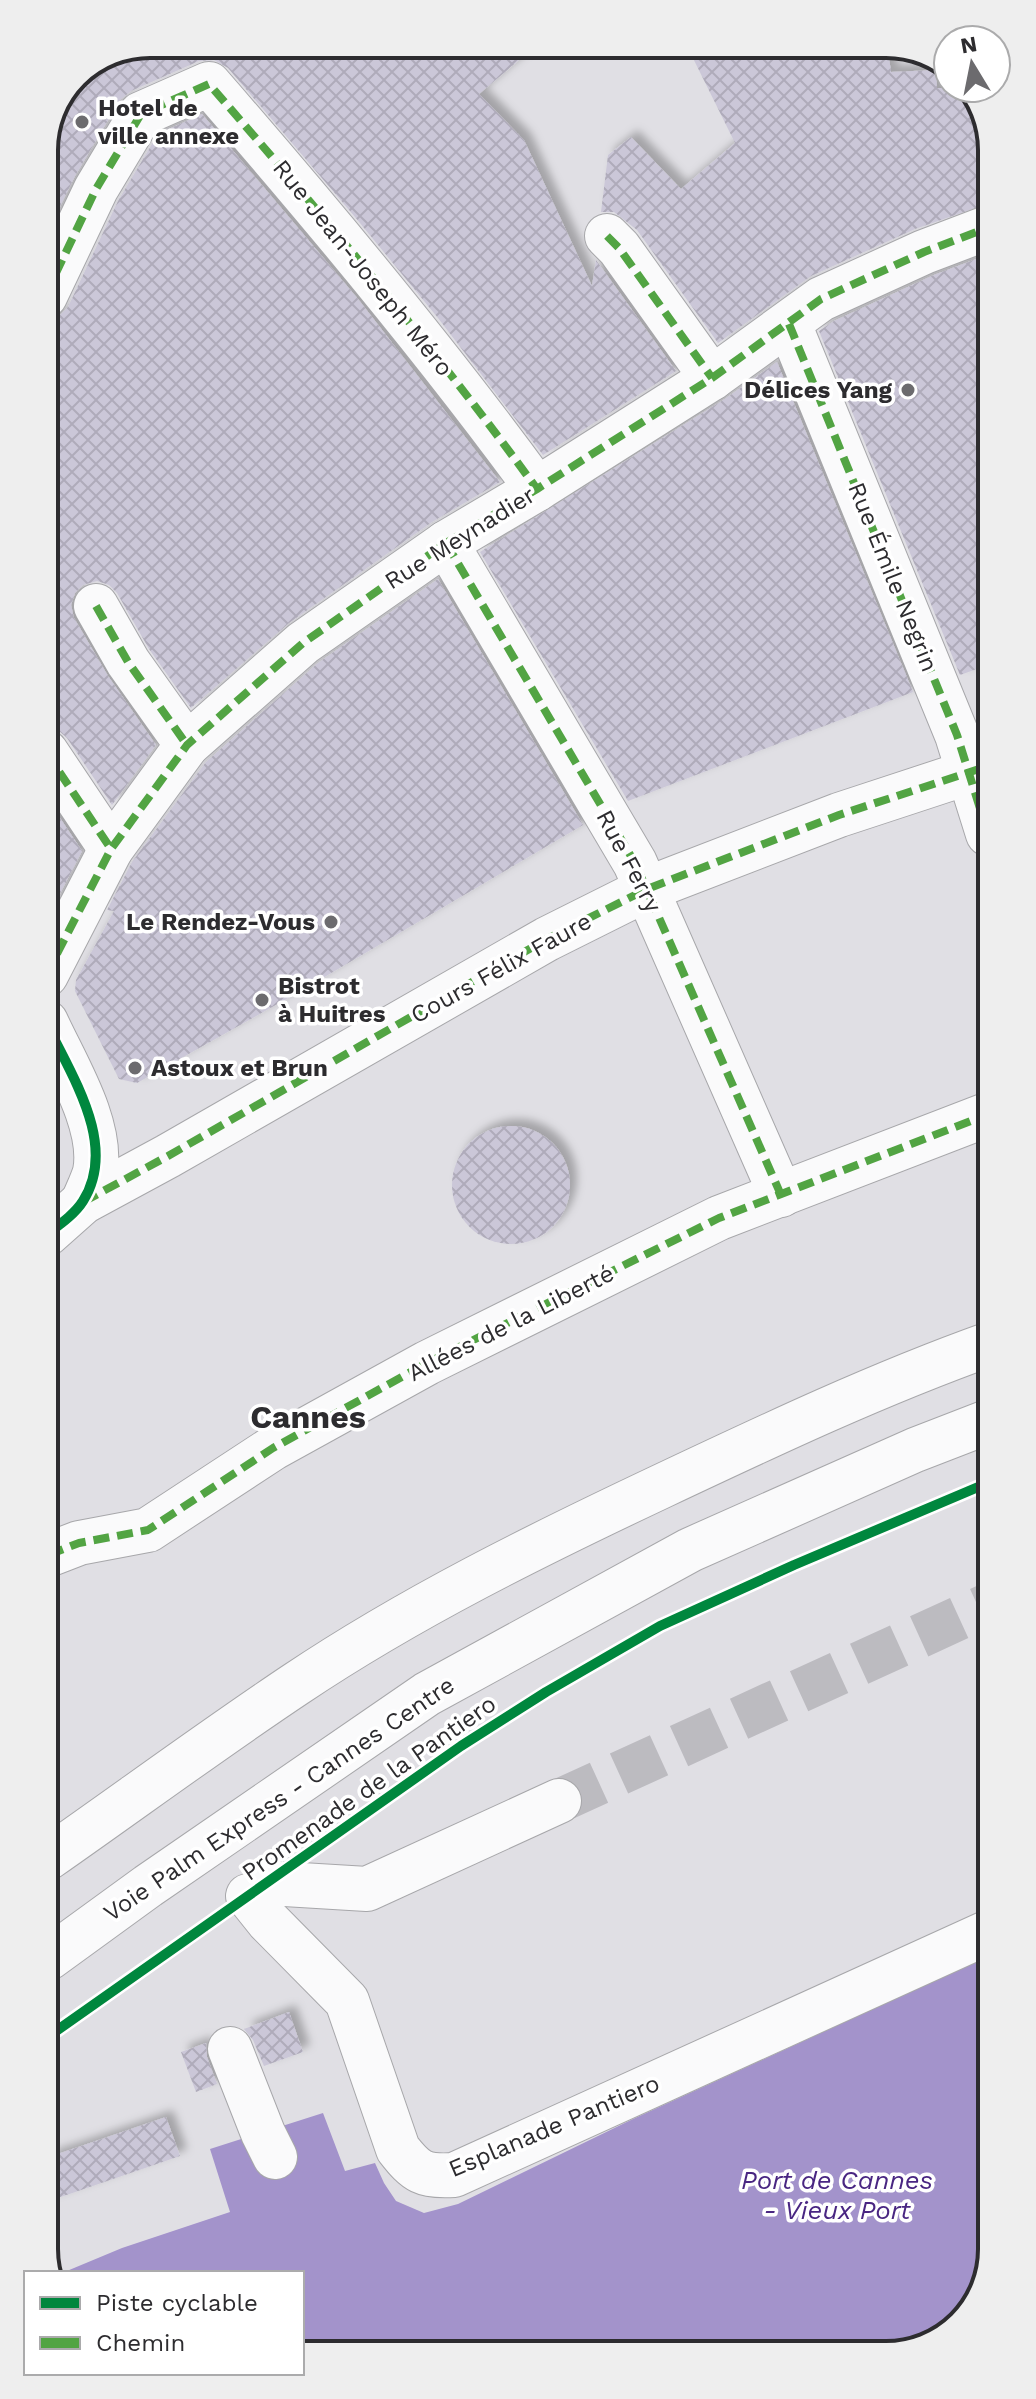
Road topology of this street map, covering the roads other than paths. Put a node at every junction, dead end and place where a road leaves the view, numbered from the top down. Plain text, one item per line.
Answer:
1 (978, 231) edge
2 (607, 236) dead end
3 (58, 269) edge
4 (789, 324) junction
5 (712, 378) junction
6 (537, 489) junction
7 (446, 543) junction
8 (96, 606) dead end
9 (187, 745) junction
10 (978, 767) edge
11 (978, 769) edge
12 (58, 770) edge
13 (111, 849) junction
14 (647, 889) junction
15 (58, 952) edge
16 (58, 1048) edge
17 (978, 1118) edge
18 (781, 1195) junction
19 (83, 1202) junction
20 (58, 1224) edge
21 (978, 1349) edge
22 (978, 1426) edge
23 (58, 1551) edge
24 (559, 1801) tunnel mouth
25 (58, 1851) edge
26 (978, 1937) edge
27 (58, 1951) edge
28 (230, 2049) dead end
29 (275, 2157) dead end

1 - 4 street, Rue Meynadier
2 - 5 street
3 - 6 street, Rue Jean-Joseph Méro
4 - 5 street, Rue Meynadier
4 - 10 street, Rue Émile Negrin
5 - 6 street, Rue Meynadier
6 - 7 street, Rue Meynadier
7 - 9 street, Rue Meynadier
7 - 14 street, Rue Ferry
8 - 9 street
9 - 13 street, Rue Meynadier
11 - 14 street, Cours Félix Faure
12 - 13 street
13 - 15 street, Rue Meynadier
14 - 18 street, Rue Ferry
14 - 19 street, Cours Félix Faure
16 - 19 street
17 - 18 street, Allées de la Liberté
18 - 23 street, Allées de la Liberté
19 - 20 street, Cours Félix Faure
21 - 25 street
22 - 27 street, Voie Palm Express - Cannes Centre
24 - 26 street, Esplanade Pantiero
28 - 29 street

